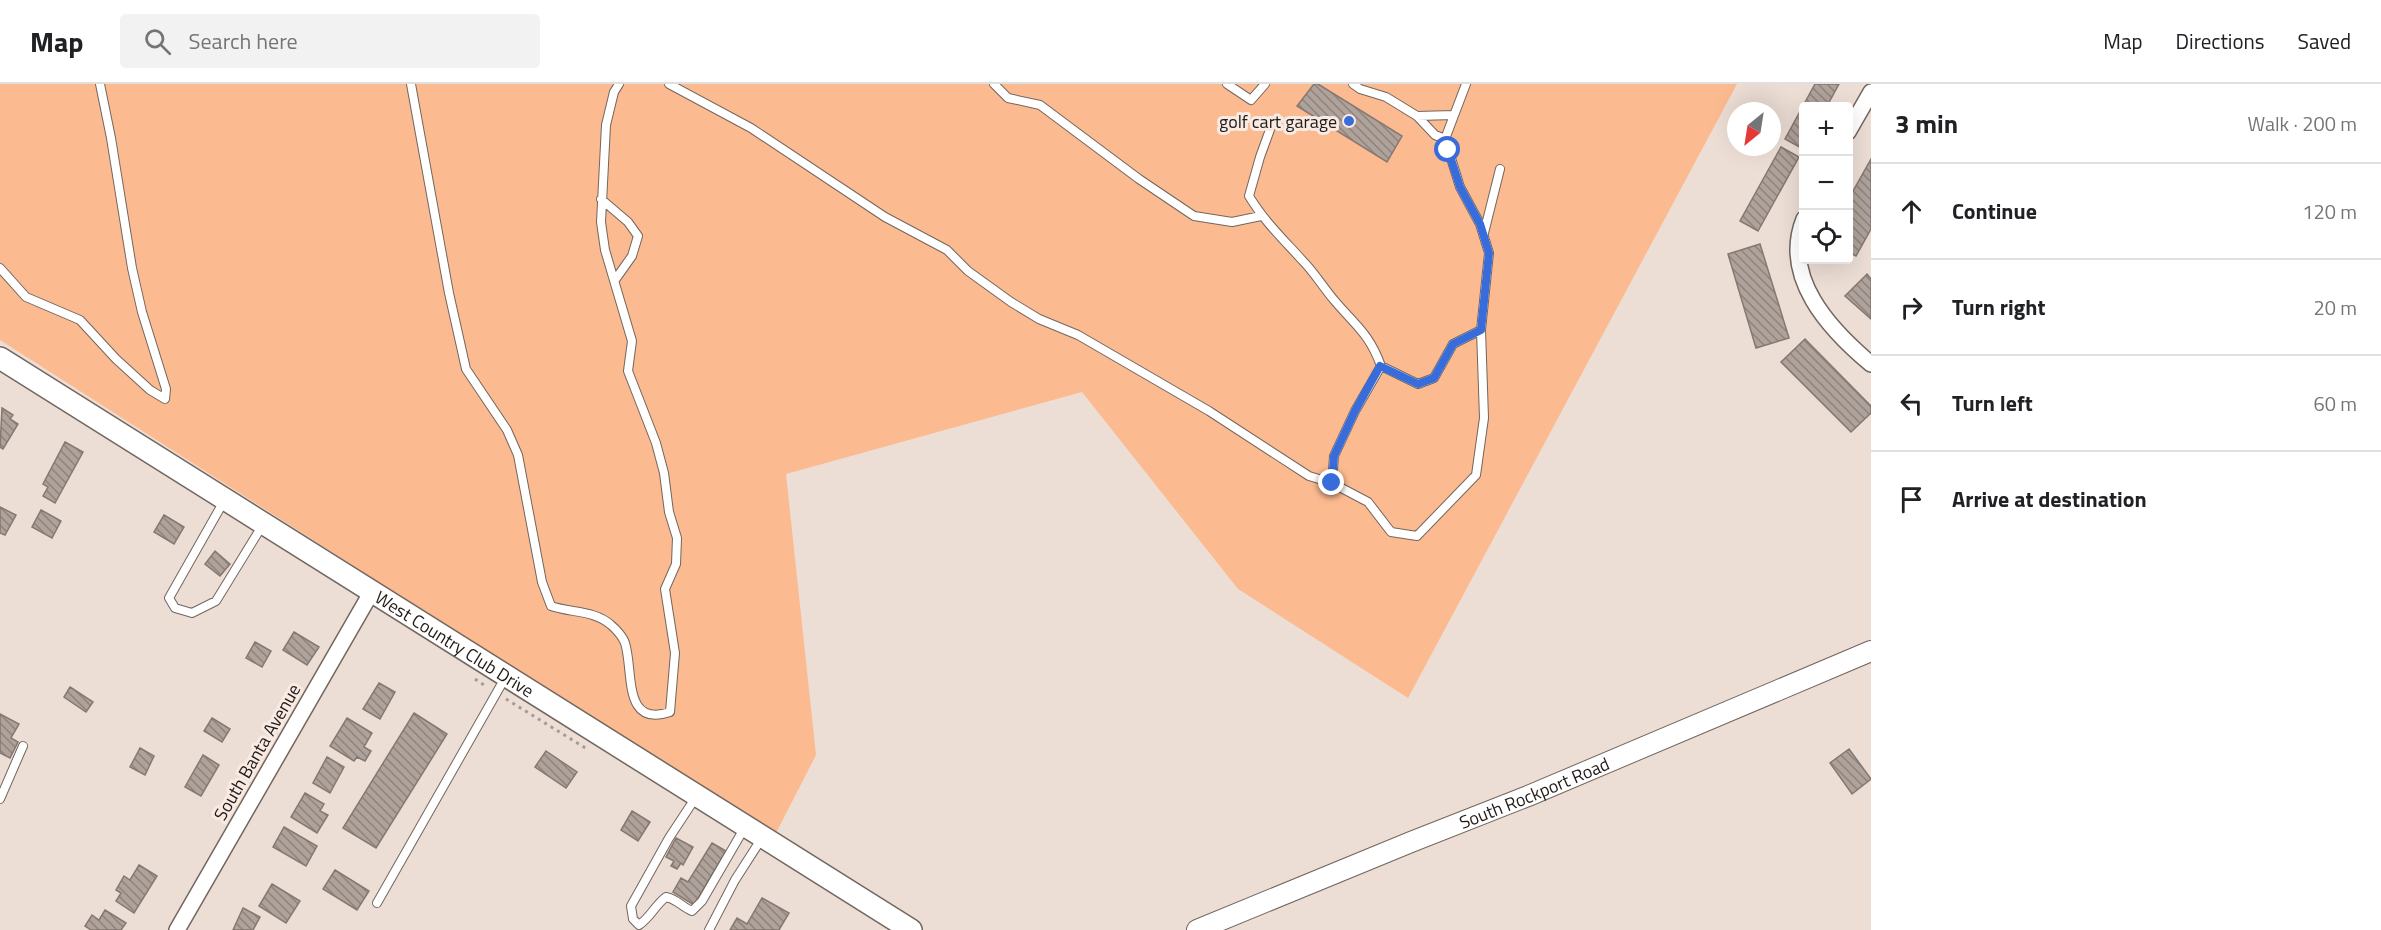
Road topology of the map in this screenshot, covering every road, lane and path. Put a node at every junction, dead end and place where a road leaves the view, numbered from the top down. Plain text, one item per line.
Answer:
1 (100, 84) edge
2 (411, 84) edge
3 (619, 84) edge
4 (669, 84) edge
5 (994, 84) edge
6 (1227, 84) edge
7 (1264, 84) edge
8 (1353, 84) edge
9 (1466, 84) edge
10 (1871, 92) edge
11 (1417, 116) junction
12 (1454, 116) junction
13 (1853, 123) edge
14 (1272, 124) dead end
15 (1444, 139) junction
16 (1500, 169) dead end
17 (601, 199) junction
18 (1261, 216) junction
19 (1484, 235) junction
20 (1799, 240) edge
21 (1799, 264) edge
22 (1799, 264) edge
23 (0, 268) edge
24 (615, 280) junction
25 (1481, 330) junction
26 (0, 358) edge
27 (1871, 364) edge
28 (1380, 366) junction
29 (1332, 483) junction
30 (225, 500) junction
31 (263, 524) junction
32 (371, 592) junction
33 (1871, 651) edge
34 (506, 677) junction
35 (23, 746) dead end
36 (697, 796) junction
37 (0, 799) edge
38 (754, 832) junction
39 (377, 903) dead end
40 (177, 930) edge
41 (709, 930) edge
42 (911, 930) edge
43 (1197, 930) edge

1 - 23 lane
2 - 24 lane
3 - 17 lane
4 - 29 lane
5 - 18 lane
6 - 7 lane
8 - 11 lane
9 - 12 lane
10 - 13 street
11 - 12 lane
11 - 15 lane
12 - 15 lane
14 - 18 lane
15 - 19 lane
16 - 19 lane
17 - 24 lane
17 - 24 lane
18 - 28 lane
19 - 25 lane
20 - 22 street
21 - 27 street
25 - 28 lane
25 - 29 lane
26 - 30 main road, West Country Club Drive
28 - 29 lane
30 - 31 main road, West Country Club Drive
30 - 31 lane
31 - 32 main road, West Country Club Drive
32 - 34 main road, West Country Club Drive
32 - 40 street, South Banta Avenue
33 - 43 street, South Rockport Road
34 - 36 main road, West Country Club Drive
34 - 39 lane
35 - 37 lane
36 - 38 main road, West Country Club Drive
36 - 38 lane
38 - 41 lane
38 - 42 main road, West Country Club Drive

